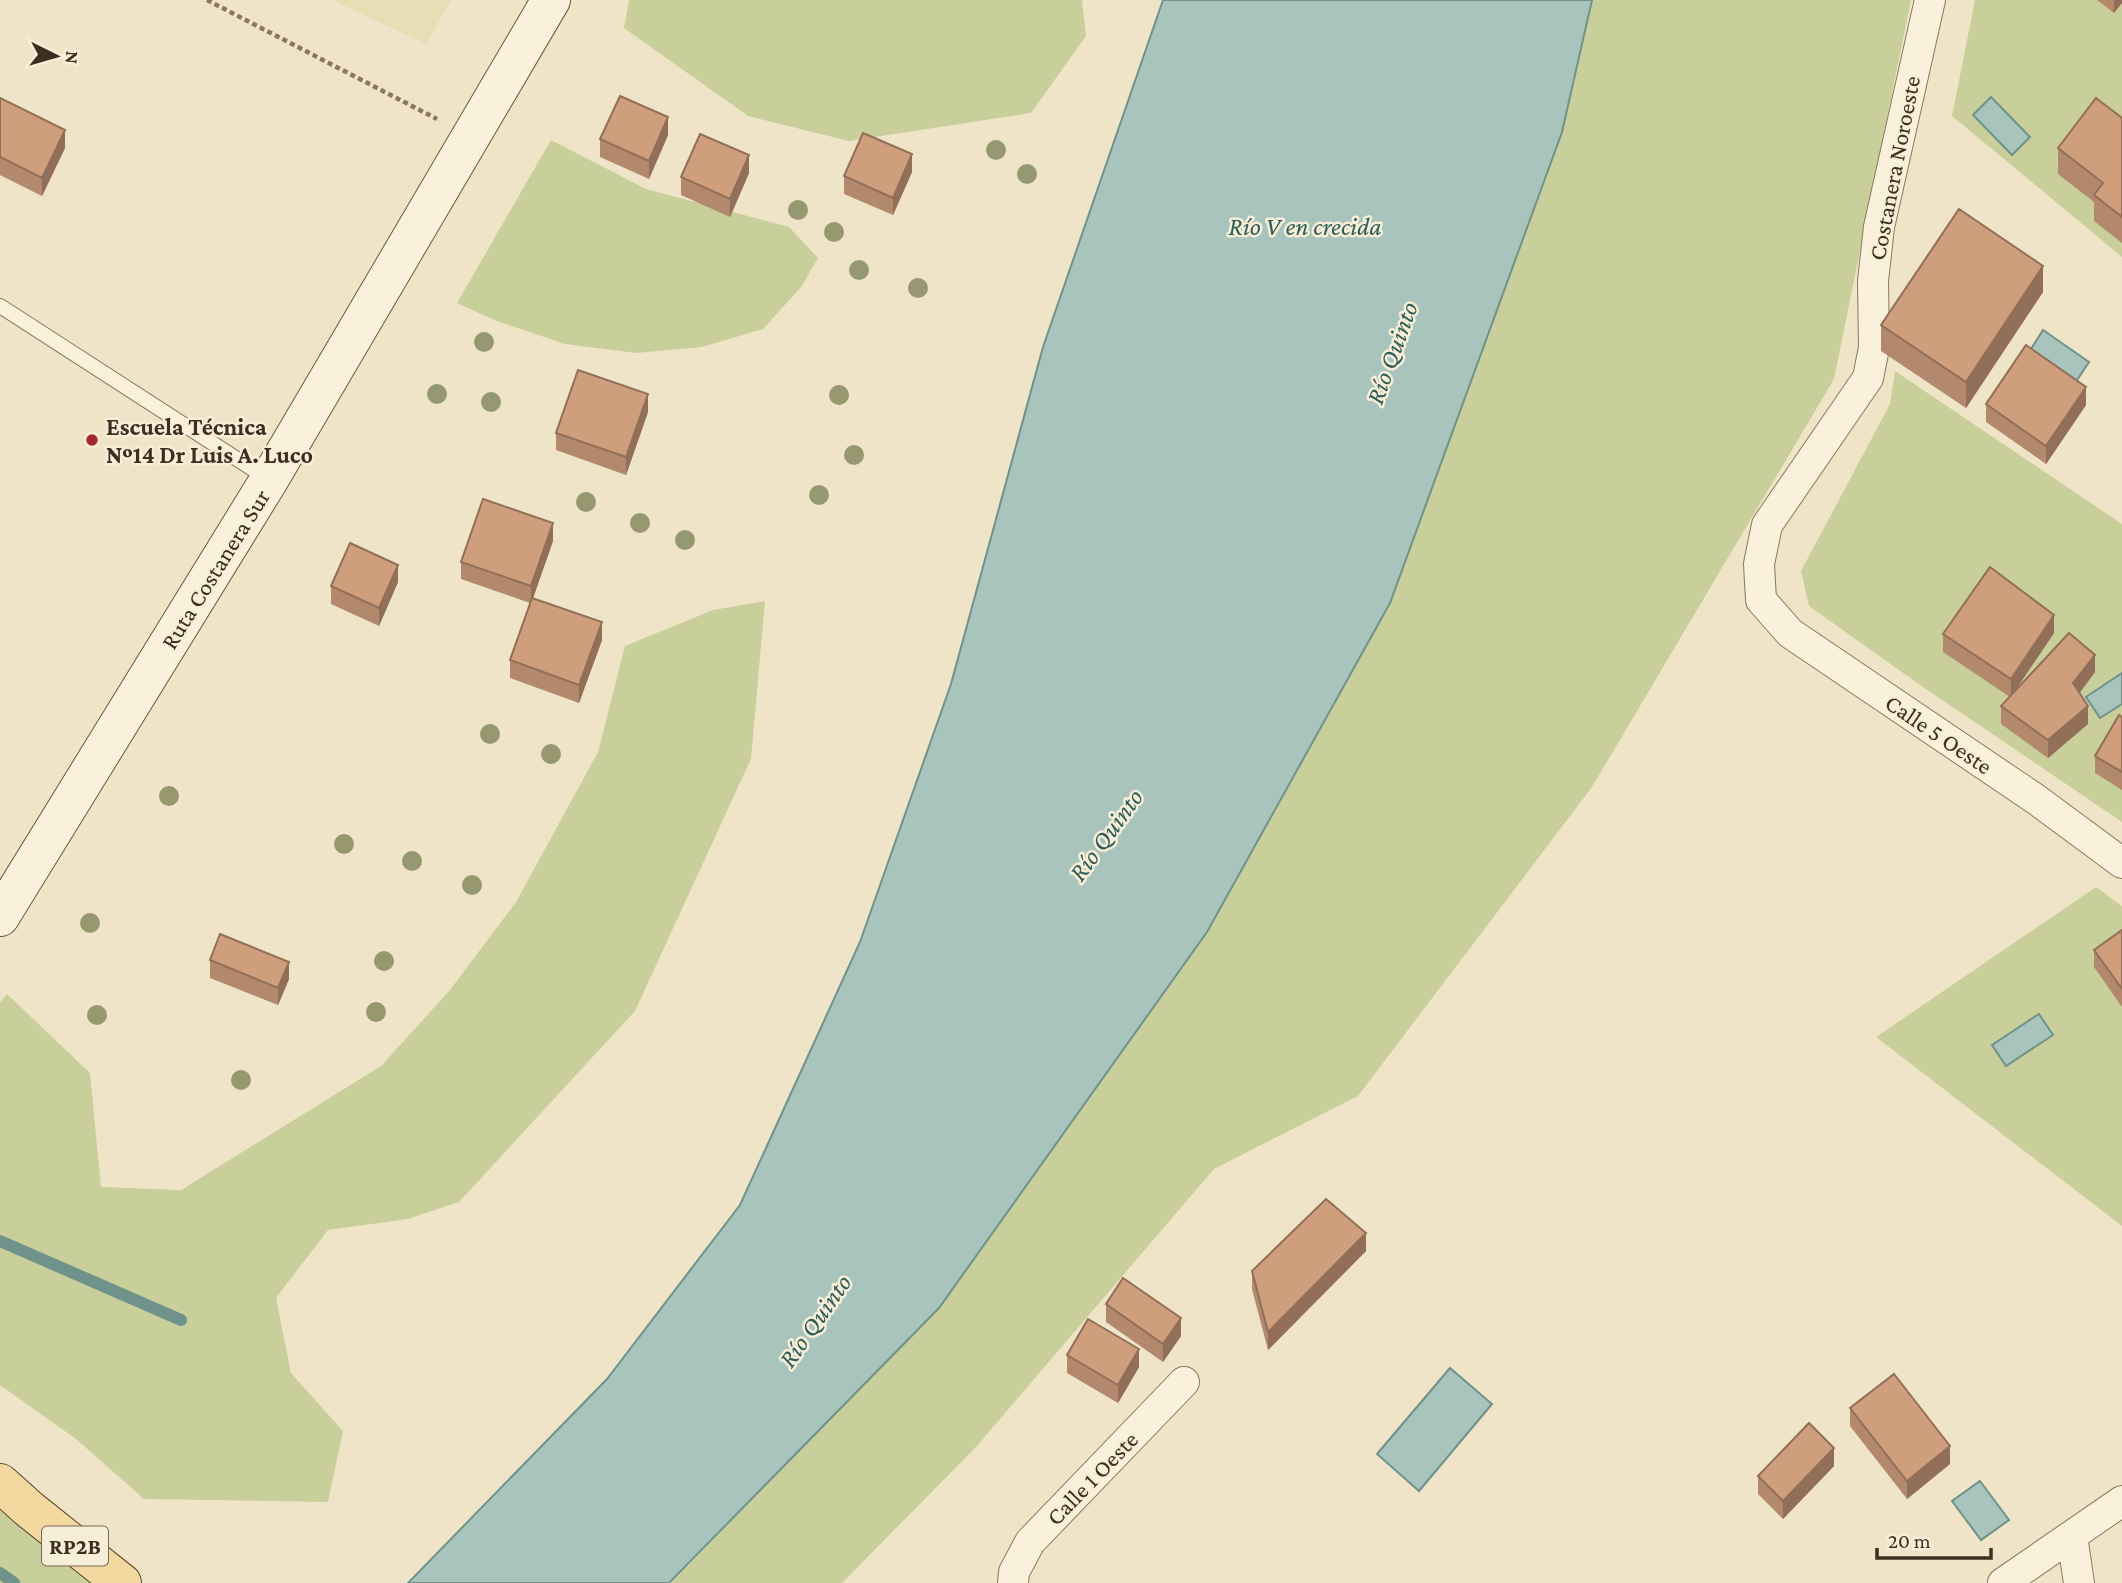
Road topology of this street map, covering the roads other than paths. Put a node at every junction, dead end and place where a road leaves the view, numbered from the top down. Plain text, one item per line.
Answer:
1 (551, 0) edge
2 (1930, 0) edge
3 (0, 306) edge
4 (269, 480) junction
5 (1761, 600) joint
6 (2122, 863) edge
7 (0, 917) edge
8 (1184, 1382) dead end
9 (0, 1483) edge
10 (2122, 1502) edge
11 (2072, 1536) junction
12 (122, 1583) edge
13 (1013, 1583) edge
14 (2003, 1583) edge
15 (2079, 1583) edge

1 - 4 main road, Ruta Costanera Sur
2 - 5 street, Costanera Noroeste
3 - 4 lane
4 - 7 main road, Ruta Costanera Sur
5 - 6 street, Calle 5 Oeste
8 - 13 street, Calle 1 Oeste
9 - 12 main road, RP2B
10 - 11 street
11 - 14 street
11 - 15 street

